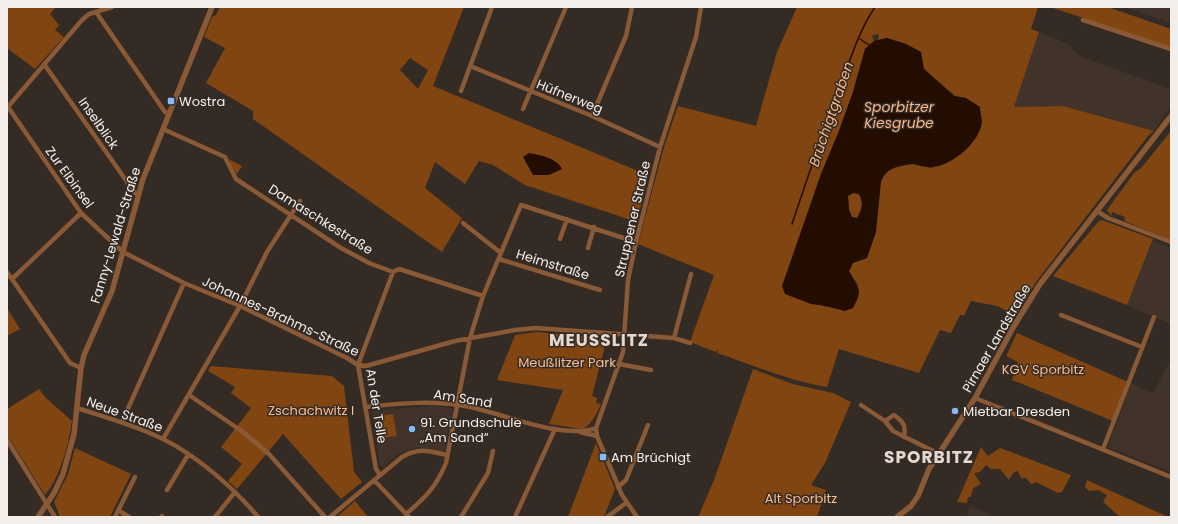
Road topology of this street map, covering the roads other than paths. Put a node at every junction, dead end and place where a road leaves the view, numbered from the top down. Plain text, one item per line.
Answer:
1 (112, 7) edge
2 (212, 7) edge
3 (492, 7) edge
4 (566, 7) edge
5 (632, 7) edge
6 (700, 7) edge
7 (96, 12) junction
8 (1083, 20) dead end
9 (1171, 49) edge
10 (44, 64) junction
11 (470, 66) junction
12 (461, 91) dead end
13 (530, 91) junction
14 (8, 108) edge
15 (523, 109) dead end
16 (169, 114) junction
17 (592, 116) junction
18 (1170, 118) edge
19 (163, 129) junction
20 (660, 147) junction
21 (137, 194) junction
22 (300, 201) dead end
23 (1097, 211) junction
24 (81, 213) junction
25 (291, 215) junction
26 (567, 219) junction
27 (463, 223) dead end
28 (594, 227) junction
29 (560, 239) dead end
30 (636, 242) junction
31 (1171, 242) edge
32 (588, 248) dead end
33 (123, 252) junction
34 (501, 253) junction
35 (499, 259) junction
36 (7, 272) edge
37 (393, 272) junction
38 (691, 274) dead end
39 (12, 279) junction
40 (184, 283) junction
41 (600, 290) dead end
42 (483, 296) junction
43 (240, 306) junction
44 (1061, 316) dead end
45 (1154, 317) dead end
46 (626, 336) junction
47 (470, 338) junction
48 (674, 338) junction
49 (690, 344) dead end
50 (1142, 347) junction
51 (619, 364) junction
52 (358, 365) junction
53 (81, 368) junction
54 (651, 370) dead end
55 (189, 395) junction
56 (975, 398) junction
57 (861, 405) dead end
58 (457, 406) junction
59 (366, 407) junction
60 (77, 408) junction
61 (885, 421) junction
62 (122, 422) junction
63 (648, 425) dead end
64 (596, 428) junction
65 (555, 429) junction
66 (579, 432) junction
67 (597, 436) junction
68 (904, 437) junction
69 (162, 439) junction
70 (7, 440) edge
71 (1103, 449) junction
72 (493, 450) dead end
73 (939, 454) junction
74 (188, 455) junction
75 (447, 455) junction
76 (380, 475) junction
77 (135, 477) dead end
78 (1171, 477) edge
79 (374, 480) junction
80 (618, 487) junction
81 (167, 490) dead end
82 (235, 492) junction
83 (626, 503) junction
84 (46, 504) junction
85 (118, 510) junction
86 (407, 515) edge
87 (38, 517) edge
88 (54, 517) edge
89 (115, 517) edge
90 (129, 517) edge
91 (215, 517) edge
92 (258, 517) edge
93 (325, 517) edge
94 (330, 517) edge
95 (461, 517) edge
96 (515, 517) edge
97 (607, 517) edge
98 (637, 517) edge
99 (897, 517) edge

1 - 7 street
2 - 16 street, Fanny-Lewald-Straße
3 - 11 street
4 - 13 street
5 - 17 street
6 - 20 street, Struppener Straße
7 - 10 street
7 - 16 street
8 - 9 street
10 - 14 street
10 - 21 street, Inselblick
11 - 12 street
11 - 13 street, Hüfnerweg
13 - 15 street
13 - 17 street, Hüfnerweg
14 - 24 street, Zur Elbinsel
16 - 19 street, Fanny-Lewald-Straße
17 - 20 street, Hüfnerweg
18 - 23 street, Pirnaer Landstraße
19 - 21 street, Fanny-Lewald-Straße
19 - 25 street, Damaschkestraße
20 - 30 street, Struppener Straße
21 - 33 street, Fanny-Lewald-Straße
22 - 25 street
23 - 31 street
23 - 56 street, Pirnaer Landstraße
24 - 33 street, Zur Elbinsel
24 - 39 street
25 - 37 street, Damaschkestraße
25 - 43 street
26 - 28 street
26 - 29 street
26 - 34 street
27 - 34 street, Heimstraße
28 - 30 street
28 - 32 street
30 - 46 street, Struppener Straße
33 - 40 street, Johannes-Brahms-Straße
33 - 53 street, Fanny-Lewald-Straße
34 - 35 street
35 - 41 street, Heimstraße
35 - 42 street
36 - 39 street
37 - 42 street, Damaschkestraße
37 - 52 street, An der Telle
38 - 48 street
39 - 53 street
40 - 43 street, Johannes-Brahms-Straße
40 - 62 street
42 - 47 street
43 - 52 street, Johannes-Brahms-Straße
43 - 55 street
44 - 50 street
45 - 50 street
46 - 47 street, Johannes-Brahms-Straße
46 - 48 street, Johannes-Brahms-Straße
46 - 51 street, Struppener Straße
47 - 52 street, Johannes-Brahms-Straße
47 - 58 street
48 - 49 street, Johannes-Brahms-Straße
50 - 71 street
51 - 54 street
51 - 64 street, Struppener Straße
52 - 59 street, An der Telle
53 - 60 street, Fanny-Lewald-Straße
55 - 69 street
55 - 93 street
56 - 71 street
56 - 73 street, Pirnaer Landstraße
57 - 61 street
58 - 59 street, Am Sand
58 - 65 street, Am Sand
58 - 75 street
59 - 76 street, An der Telle
60 - 62 street, Neue Straße
60 - 84 street, Fanny-Lewald-Straße
61 - 68 street
61 - 68 street
62 - 69 street, Neue Straße
63 - 80 street
64 - 66 street, Am Sand
64 - 67 street, Struppener Straße
65 - 66 street, Am Sand
65 - 96 street
66 - 67 street, Am Sand
67 - 80 street, Struppener Straße
68 - 73 street
69 - 74 street, Neue Straße
70 - 84 street
71 - 78 street
72 - 95 street
73 - 99 street, Pirnaer Landstraße
74 - 81 street
74 - 82 street, Neue Straße
75 - 76 street
75 - 86 street
76 - 79 street
77 - 85 street
79 - 86 street
79 - 94 street
80 - 83 street, Struppener Straße
82 - 91 street
82 - 92 street, Neue Straße
83 - 97 street
83 - 98 street, Struppener Straße
84 - 87 street, Fanny-Lewald-Straße
84 - 88 street
85 - 89 street
85 - 90 street

